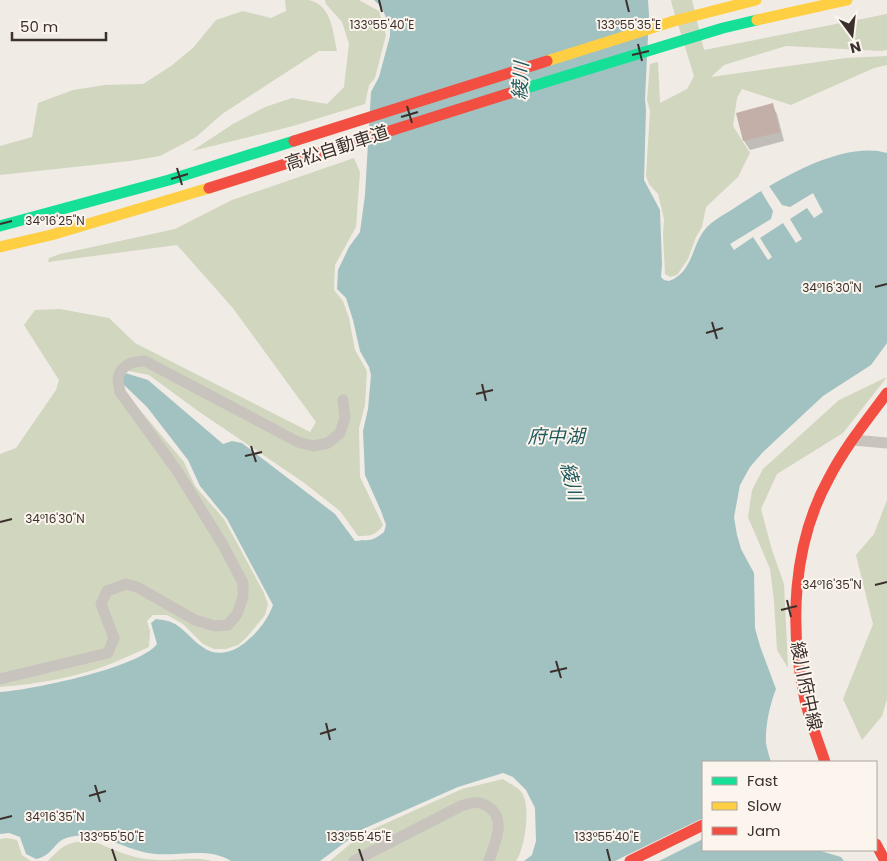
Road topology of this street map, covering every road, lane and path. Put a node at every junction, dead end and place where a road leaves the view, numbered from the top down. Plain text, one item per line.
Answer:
1 (748, 0) edge
2 (756, 0) edge
3 (847, 0) edge
4 (717, 10) junction
5 (0, 226) edge
6 (0, 247) edge
7 (887, 393) edge
8 (343, 400) dead end
9 (853, 440) junction
10 (887, 443) edge
11 (0, 679) edge
12 (825, 761) edge
13 (702, 825) edge
14 (877, 846) edge
15 (354, 861) edge
16 (489, 861) edge
17 (630, 861) edge
18 (885, 861) edge

1 - 4 main road
2 - 4 main road, 高松自動車道
3 - 6 main road, 高松自動車道
4 - 5 main road, 高松自動車道
7 - 9 main road, 綾川府中線
8 - 11 street
9 - 10 street
9 - 12 main road, 綾川府中線
13 - 17 main road
14 - 18 main road
15 - 16 street

